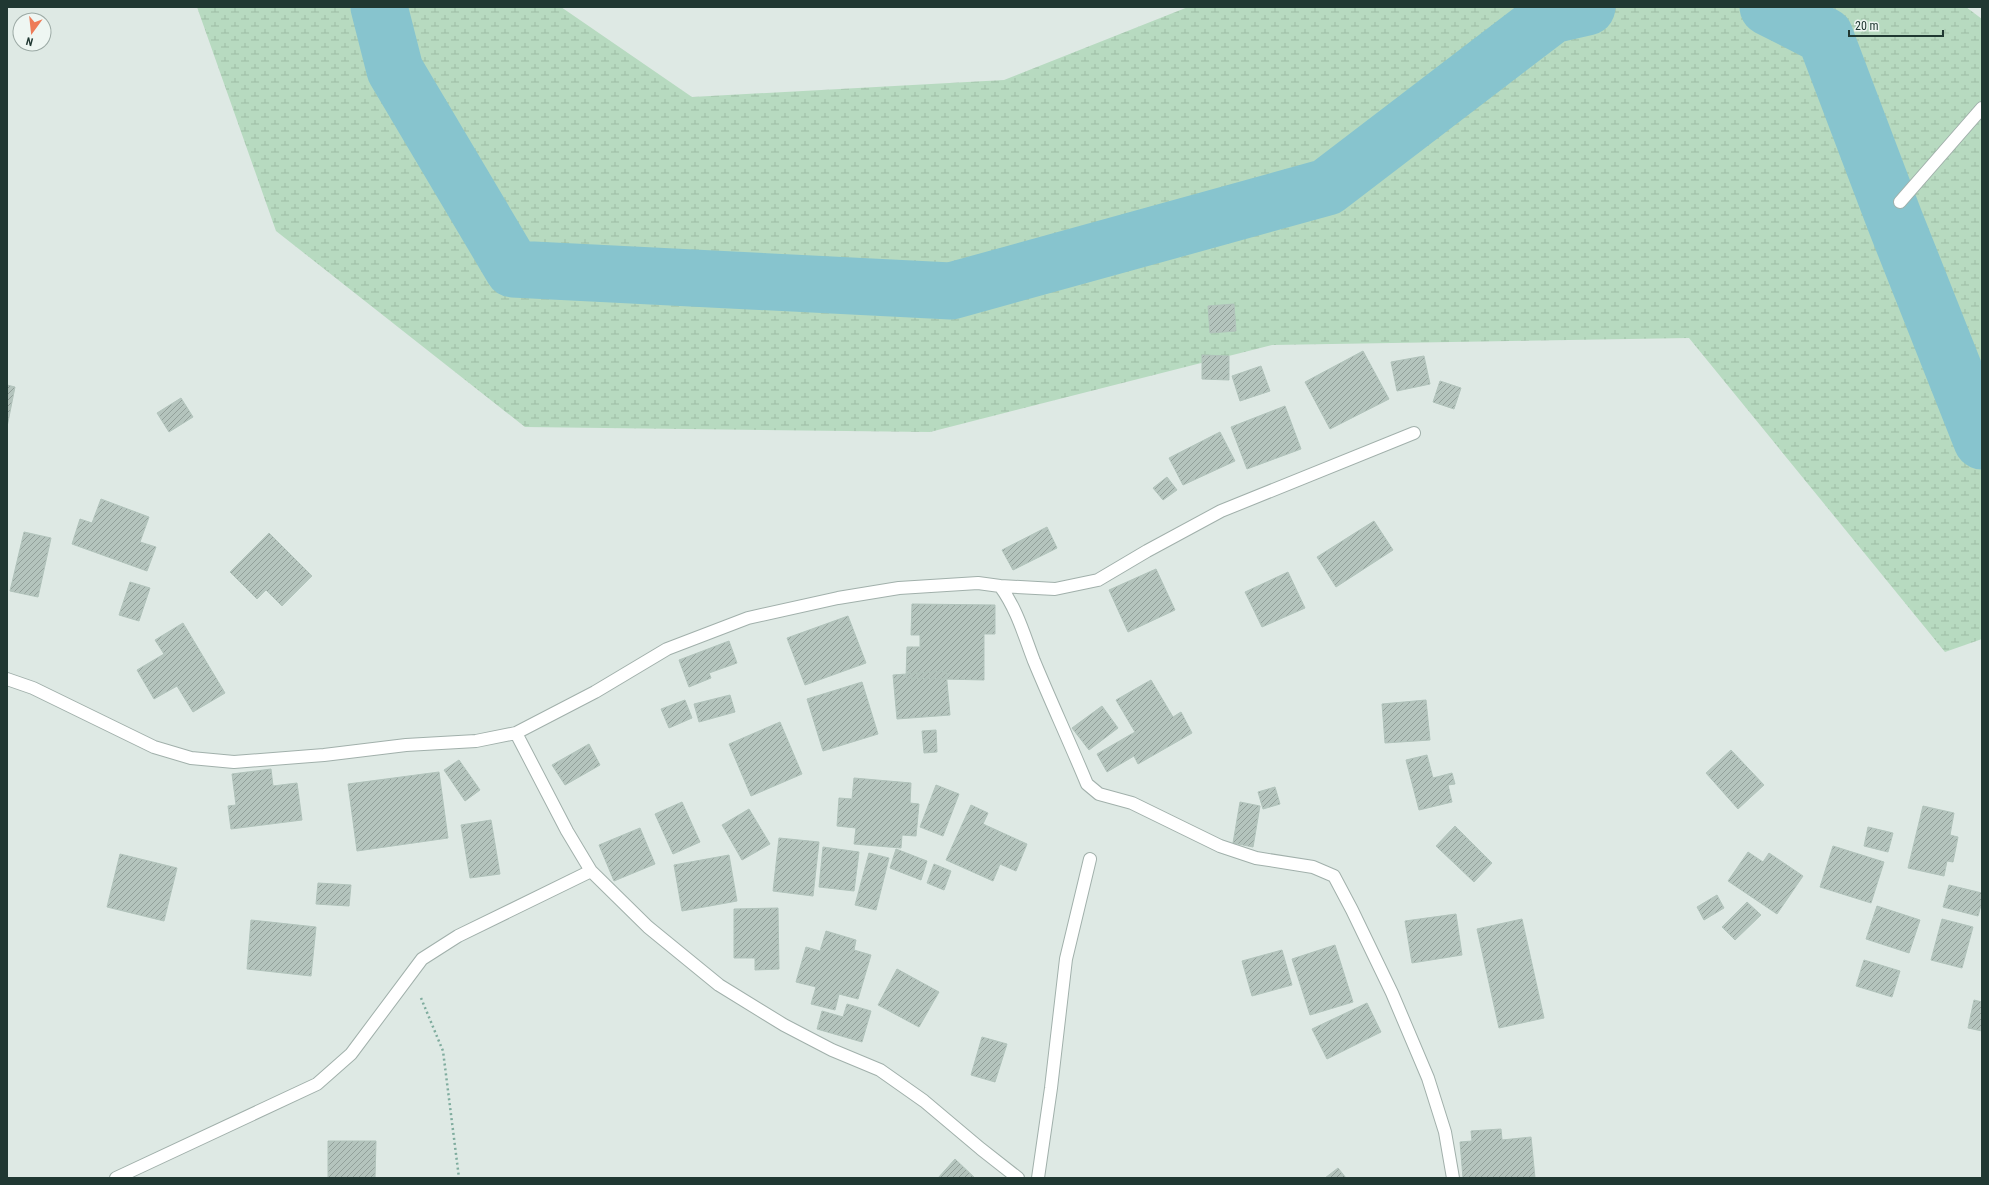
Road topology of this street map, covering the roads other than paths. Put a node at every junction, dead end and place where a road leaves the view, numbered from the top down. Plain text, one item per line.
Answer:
1 (1982, 108) edge
2 (1900, 202) dead end
3 (1414, 433) dead end
4 (1000, 586) junction
5 (7, 679) edge
6 (516, 733) junction
7 (1090, 859) dead end
8 (591, 871) junction
9 (116, 1178) edge
10 (1018, 1178) edge
11 (1038, 1178) edge
12 (1453, 1178) edge

1 - 2 street
3 - 4 street
4 - 6 street
4 - 12 street
5 - 6 street
6 - 8 street
7 - 11 street
8 - 9 street
8 - 10 street

